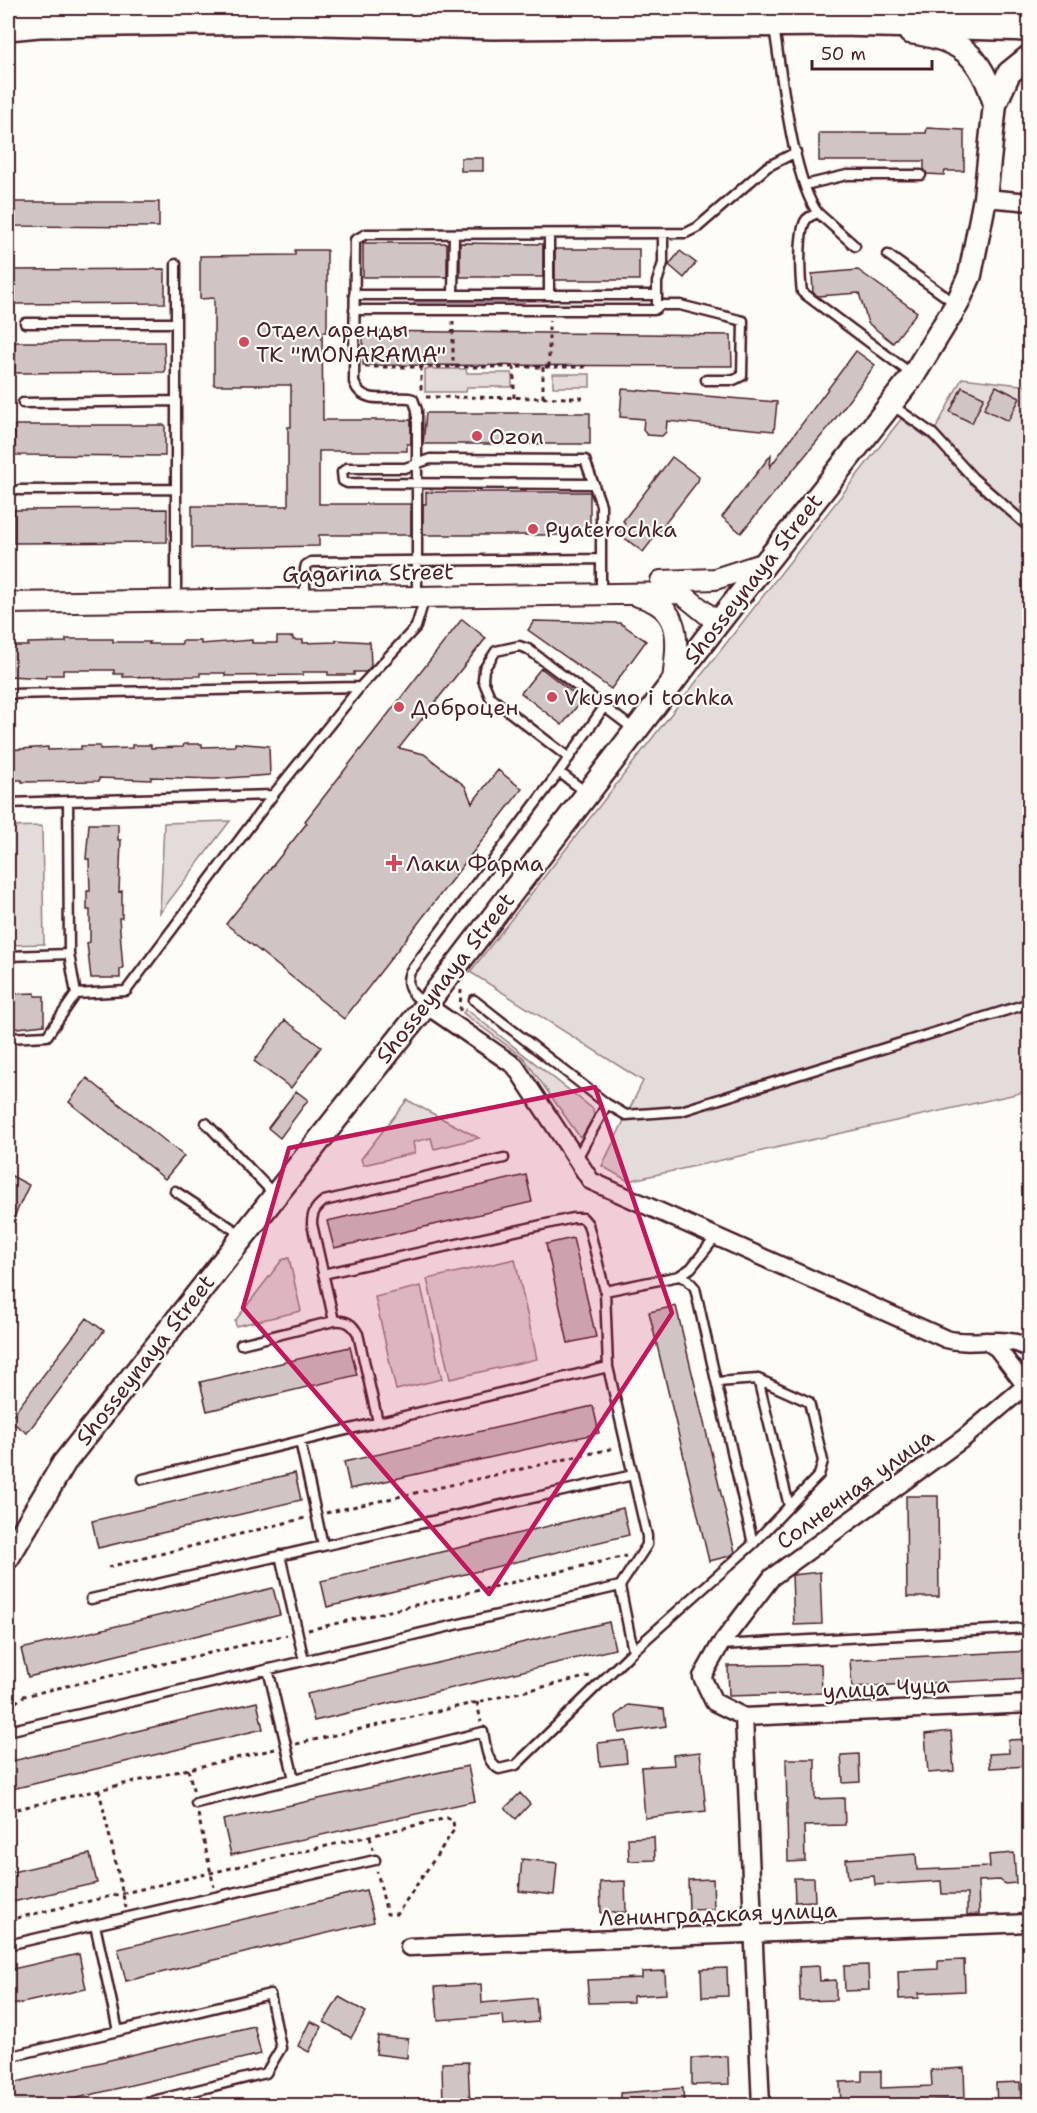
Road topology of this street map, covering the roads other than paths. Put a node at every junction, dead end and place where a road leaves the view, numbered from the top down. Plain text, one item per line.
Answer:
1 (773, 22) junction
2 (840, 22) junction
3 (8, 27) edge
4 (1029, 27) edge
5 (1029, 56) edge
6 (994, 104) junction
7 (796, 152) junction
8 (921, 176) dead end
9 (805, 185) junction
10 (985, 198) junction
11 (1029, 202) edge
12 (818, 213) junction
13 (453, 234) junction
14 (549, 234) junction
15 (663, 235) junction
16 (855, 246) dead end
17 (888, 255) dead end
18 (176, 264) dead end
19 (354, 294) junction
20 (453, 295) junction
21 (549, 295) junction
22 (657, 295) junction
23 (957, 304) junction
24 (657, 305) junction
25 (354, 310) junction
26 (25, 323) dead end
27 (175, 323) junction
28 (913, 375) junction
29 (706, 380) dead end
30 (175, 402) junction
31 (23, 403) dead end
32 (892, 405) junction
33 (417, 464) junction
34 (417, 483) junction
35 (594, 484) junction
36 (175, 489) junction
37 (19, 490) dead end
38 (1029, 528) edge
39 (601, 560) junction
40 (417, 561) junction
41 (765, 562) junction
42 (601, 592) junction
43 (624, 592) junction
44 (421, 597) junction
45 (305, 598) junction
46 (176, 599) junction
47 (8, 603) edge
48 (718, 623) junction
49 (673, 681) junction
50 (360, 687) junction
51 (8, 694) edge
52 (604, 707) junction
53 (627, 724) dead end
54 (569, 758) junction
55 (559, 772) junction
56 (587, 793) junction
57 (273, 795) junction
58 (68, 801) junction
59 (8, 803) edge
60 (69, 954) junction
61 (8, 956) edge
62 (76, 994) junction
63 (474, 1000) dead end
64 (1029, 1003) edge
65 (426, 1005) junction
66 (8, 1038) edge
67 (608, 1104) junction
68 (206, 1123) dead end
69 (504, 1158) dead end
70 (576, 1160) junction
71 (175, 1191) dead end
72 (275, 1195) junction
73 (243, 1236) junction
74 (715, 1238) junction
75 (323, 1274) junction
76 (679, 1276) junction
77 (605, 1291) junction
78 (334, 1322) junction
79 (986, 1341) junction
80 (241, 1344) dead end
81 (1029, 1349) edge
82 (608, 1367) junction
83 (758, 1379) junction
84 (717, 1382) junction
85 (1027, 1384) edge
86 (378, 1422) junction
87 (300, 1441) junction
88 (633, 1475) junction
89 (142, 1479) dead end
90 (789, 1506) junction
91 (753, 1544) junction
92 (323, 1545) junction
93 (280, 1555) junction
94 (8, 1557) edge
95 (620, 1586) junction
96 (91, 1599) dead end
97 (1029, 1628) edge
98 (720, 1645) junction
99 (633, 1651) junction
100 (304, 1661) junction
101 (268, 1669) junction
102 (1029, 1704) edge
103 (744, 1717) junction
104 (8, 1731) edge
105 (294, 1779) junction
106 (196, 1803) road end
107 (375, 1860) road end
108 (1029, 1923) edge
109 (95, 1925) junction
110 (753, 1936) junction
111 (8, 1945) edge
112 (409, 1947) dead end
113 (118, 2031) junction
114 (8, 2057) edge
115 (133, 2106) edge
116 (761, 2106) edge

1 - 2 highway
1 - 3 highway
1 - 7 lane
2 - 4 highway
2 - 6 main road
5 - 6 main road
6 - 10 main road, Shosseynaya Street
7 - 9 lane
7 - 15 lane
8 - 9 lane
9 - 12 lane
10 - 11 street
10 - 23 main road, Shosseynaya Street
12 - 16 lane
12 - 28 lane
13 - 14 lane
13 - 19 lane
13 - 20 lane
14 - 15 lane
14 - 21 lane
15 - 22 lane
17 - 23 lane
18 - 27 lane
19 - 20 lane
19 - 25 lane
20 - 21 lane
21 - 22 lane
22 - 24 lane
23 - 28 main road, Shosseynaya Street
24 - 25 lane
24 - 29 lane
25 - 33 lane
26 - 27 lane
27 - 30 lane
28 - 32 main road, Shosseynaya Street
30 - 31 lane
30 - 36 lane
32 - 38 lane
32 - 41 main road, Shosseynaya Street
33 - 34 lane
33 - 34 lane
33 - 35 lane
34 - 35 lane
34 - 40 lane
35 - 39 lane
36 - 37 lane
36 - 46 lane
39 - 40 lane
39 - 42 lane
40 - 44 lane
40 - 45 lane
41 - 43 street
41 - 48 main road, Shosseynaya Street
42 - 43 street, Gagarina Street
42 - 44 street, Gagarina Street
43 - 48 street, Gagarina Street
43 - 49 street
44 - 45 street, Gagarina Street
44 - 50 lane
45 - 46 street, Gagarina Street
46 - 47 street, Gagarina Street
48 - 49 main road, Shosseynaya Street
49 - 56 main road, Shosseynaya Street
50 - 51 lane
50 - 57 lane
52 - 53 lane
52 - 54 lane
52 - 54 lane
54 - 55 lane
55 - 56 lane
55 - 65 lane
56 - 65 main road, Shosseynaya Street
57 - 58 lane
57 - 62 lane
58 - 59 lane
58 - 60 lane
60 - 61 lane
60 - 62 lane
62 - 66 lane
63 - 67 lane
64 - 67 lane
65 - 70 street
65 - 72 main road, Shosseynaya Street
67 - 70 lane
68 - 72 lane
69 - 75 lane
70 - 74 street
71 - 73 lane
72 - 73 main road, Shosseynaya Street
73 - 94 main road, Shosseynaya Street
74 - 76 lane
74 - 79 street
75 - 77 lane
75 - 78 lane
76 - 77 lane
76 - 84 lane
77 - 82 lane
78 - 80 lane
78 - 86 lane
79 - 81 street
79 - 85 street
82 - 86 lane
82 - 88 lane
83 - 84 lane
83 - 90 lane
83 - 90 lane
84 - 91 lane
85 - 98 street, Солнечная улица
86 - 87 lane
87 - 89 lane
87 - 92 lane
88 - 92 lane
88 - 95 lane
90 - 91 lane
91 - 99 lane
92 - 93 lane
93 - 96 lane
93 - 100 lane
95 - 99 lane
95 - 100 lane
97 - 98 lane
98 - 103 street, Солнечная улица
99 - 105 lane
100 - 101 lane
101 - 104 lane
101 - 105 lane
102 - 103 street, улица Чуца
103 - 110 street
105 - 106 lane
107 - 109 lane
108 - 110 street, Ленинградская улица
109 - 111 lane
109 - 113 lane
110 - 112 street, Ленинградская улица
110 - 116 street
113 - 114 lane
113 - 115 lane

